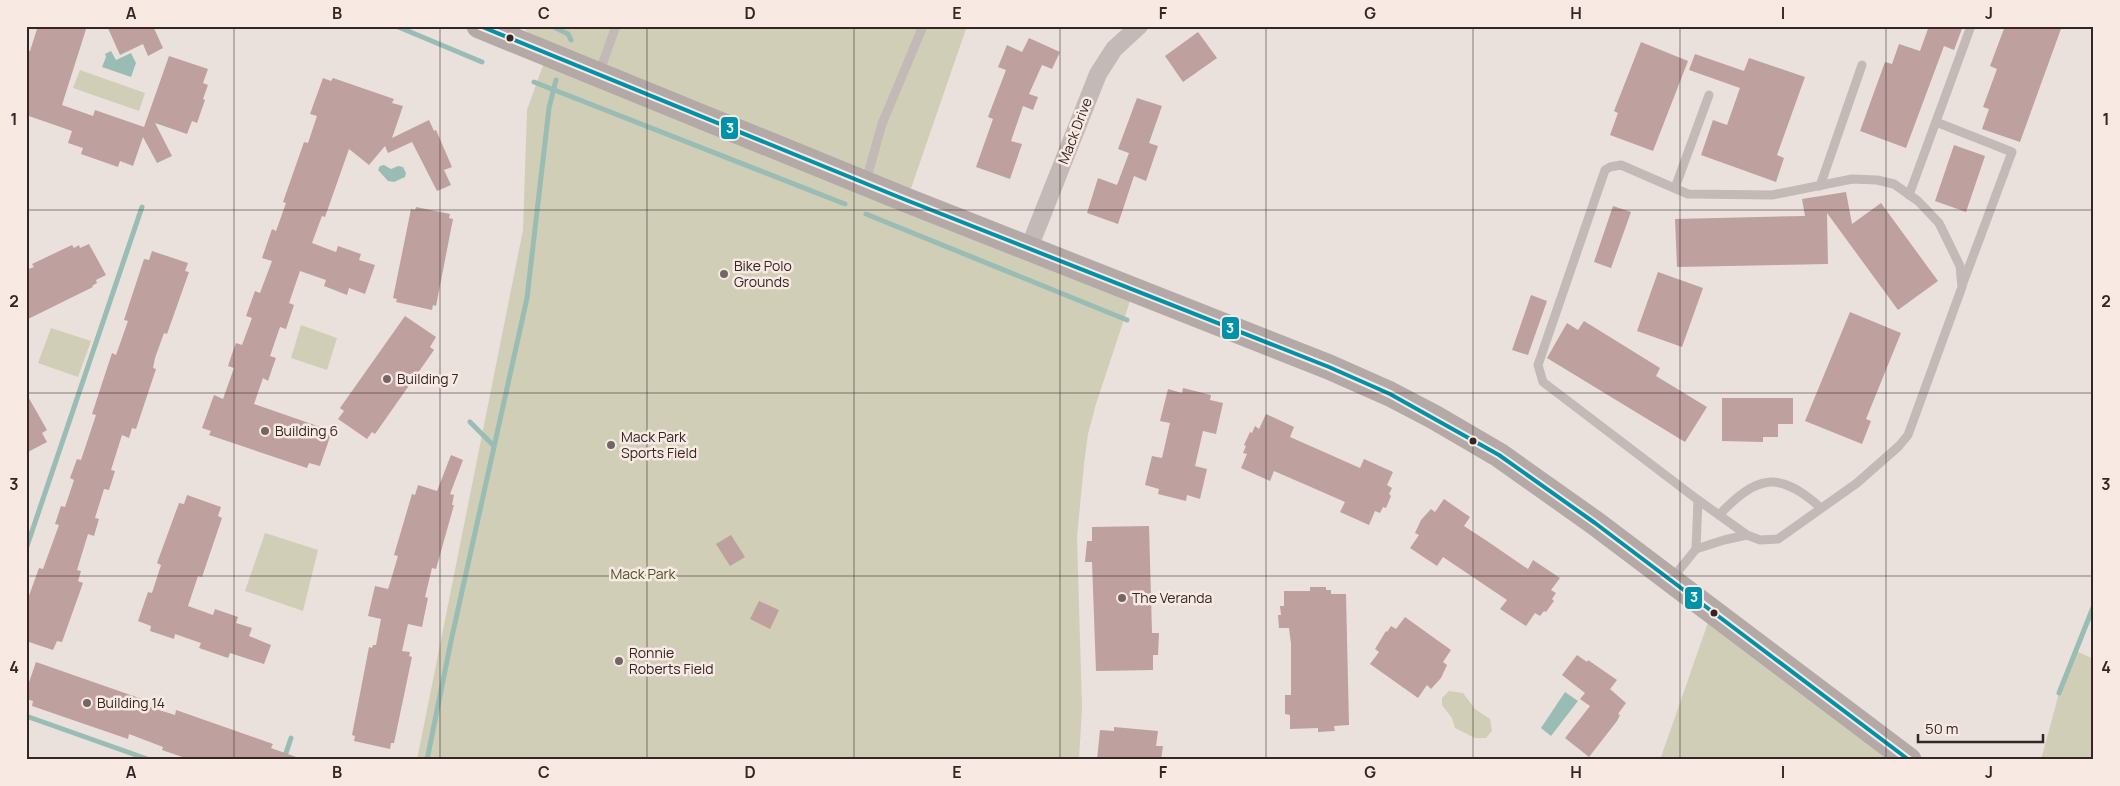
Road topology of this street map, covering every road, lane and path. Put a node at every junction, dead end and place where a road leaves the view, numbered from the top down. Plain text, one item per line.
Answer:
1 (479, 26) edge
2 (616, 26) edge
3 (922, 26) edge
4 (1138, 26) edge
5 (1971, 26) edge
6 (1862, 65) dead end
7 (598, 75) junction
8 (1710, 95) dead end
9 (1936, 122) junction
10 (865, 183) junction
11 (1820, 186) junction
12 (1674, 188) junction
13 (1909, 195) junction
14 (1029, 248) junction
15 (1962, 287) junction
16 (1698, 500) junction
17 (1821, 508) junction
18 (1719, 515) junction
19 (1747, 535) junction
20 (1696, 549) junction
21 (1671, 581) junction
22 (1908, 760) edge

1 - 7 main road
2 - 7 lane
3 - 10 lane
4 - 14 street, Mack Drive
5 - 9 lane
6 - 11 lane
7 - 10 main road
8 - 12 lane
9 - 13 lane
9 - 15 lane
10 - 14 main road
11 - 12 lane
11 - 13 lane
12 - 16 lane
13 - 15 lane
14 - 21 main road
15 - 17 lane
16 - 18 lane
16 - 20 lane
17 - 18 lane
17 - 19 lane
18 - 19 lane
19 - 20 lane
20 - 21 lane
21 - 22 main road

